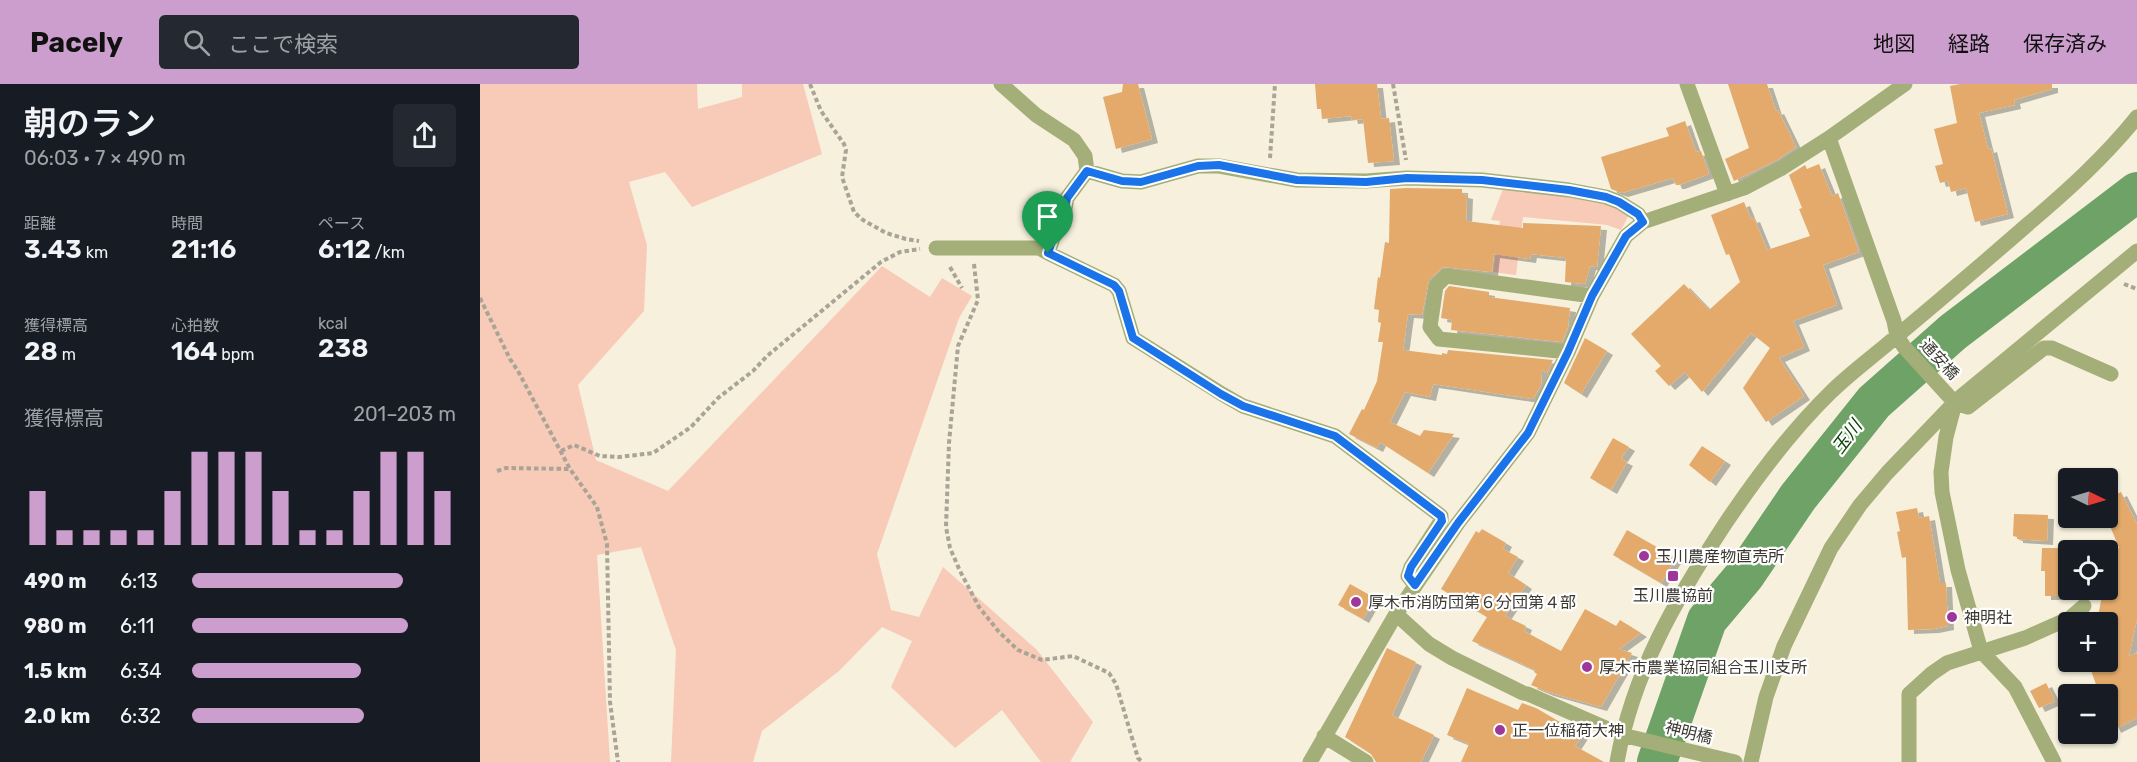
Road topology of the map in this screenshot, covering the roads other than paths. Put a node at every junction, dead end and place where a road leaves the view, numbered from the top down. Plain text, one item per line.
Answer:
1 (1001, 84) edge
2 (1687, 84) edge
3 (1905, 84) edge
4 (2137, 117) edge
5 (1829, 138) junction
6 (1087, 171) junction
7 (1727, 194) junction
8 (1643, 222) junction
9 (936, 248) road end
10 (2137, 251) edge
11 (1048, 253) junction
12 (1592, 296) junction
13 (1900, 342) junction
14 (1568, 352) junction
15 (2111, 374) dead end
16 (1952, 399) junction
17 (1415, 585) junction
18 (2084, 606) dead end
19 (1396, 614) junction
20 (1981, 651) junction
21 (1324, 736) junction
22 (1628, 736) junction
23 (1310, 762) edge
24 (1366, 762) edge
25 (1617, 762) edge
26 (1735, 762) edge
27 (1750, 762) edge
28 (1909, 762) edge
29 (2054, 762) edge

1 - 6 street
2 - 7 street
3 - 5 street
4 - 13 street
5 - 7 street
5 - 13 street
6 - 8 street
6 - 11 street
7 - 8 street
8 - 12 street
9 - 11 street
10 - 16 street
11 - 17 street
12 - 14 street
12 - 14 street
13 - 16 street, 通安橋
13 - 22 street
14 - 17 street
15 - 16 street
16 - 20 street
16 - 27 street
17 - 19 street
18 - 20 street
19 - 21 street
19 - 22 street, 神明橋
20 - 28 street
20 - 29 street
21 - 23 street
21 - 24 street
22 - 25 street
22 - 26 street, 神明橋

